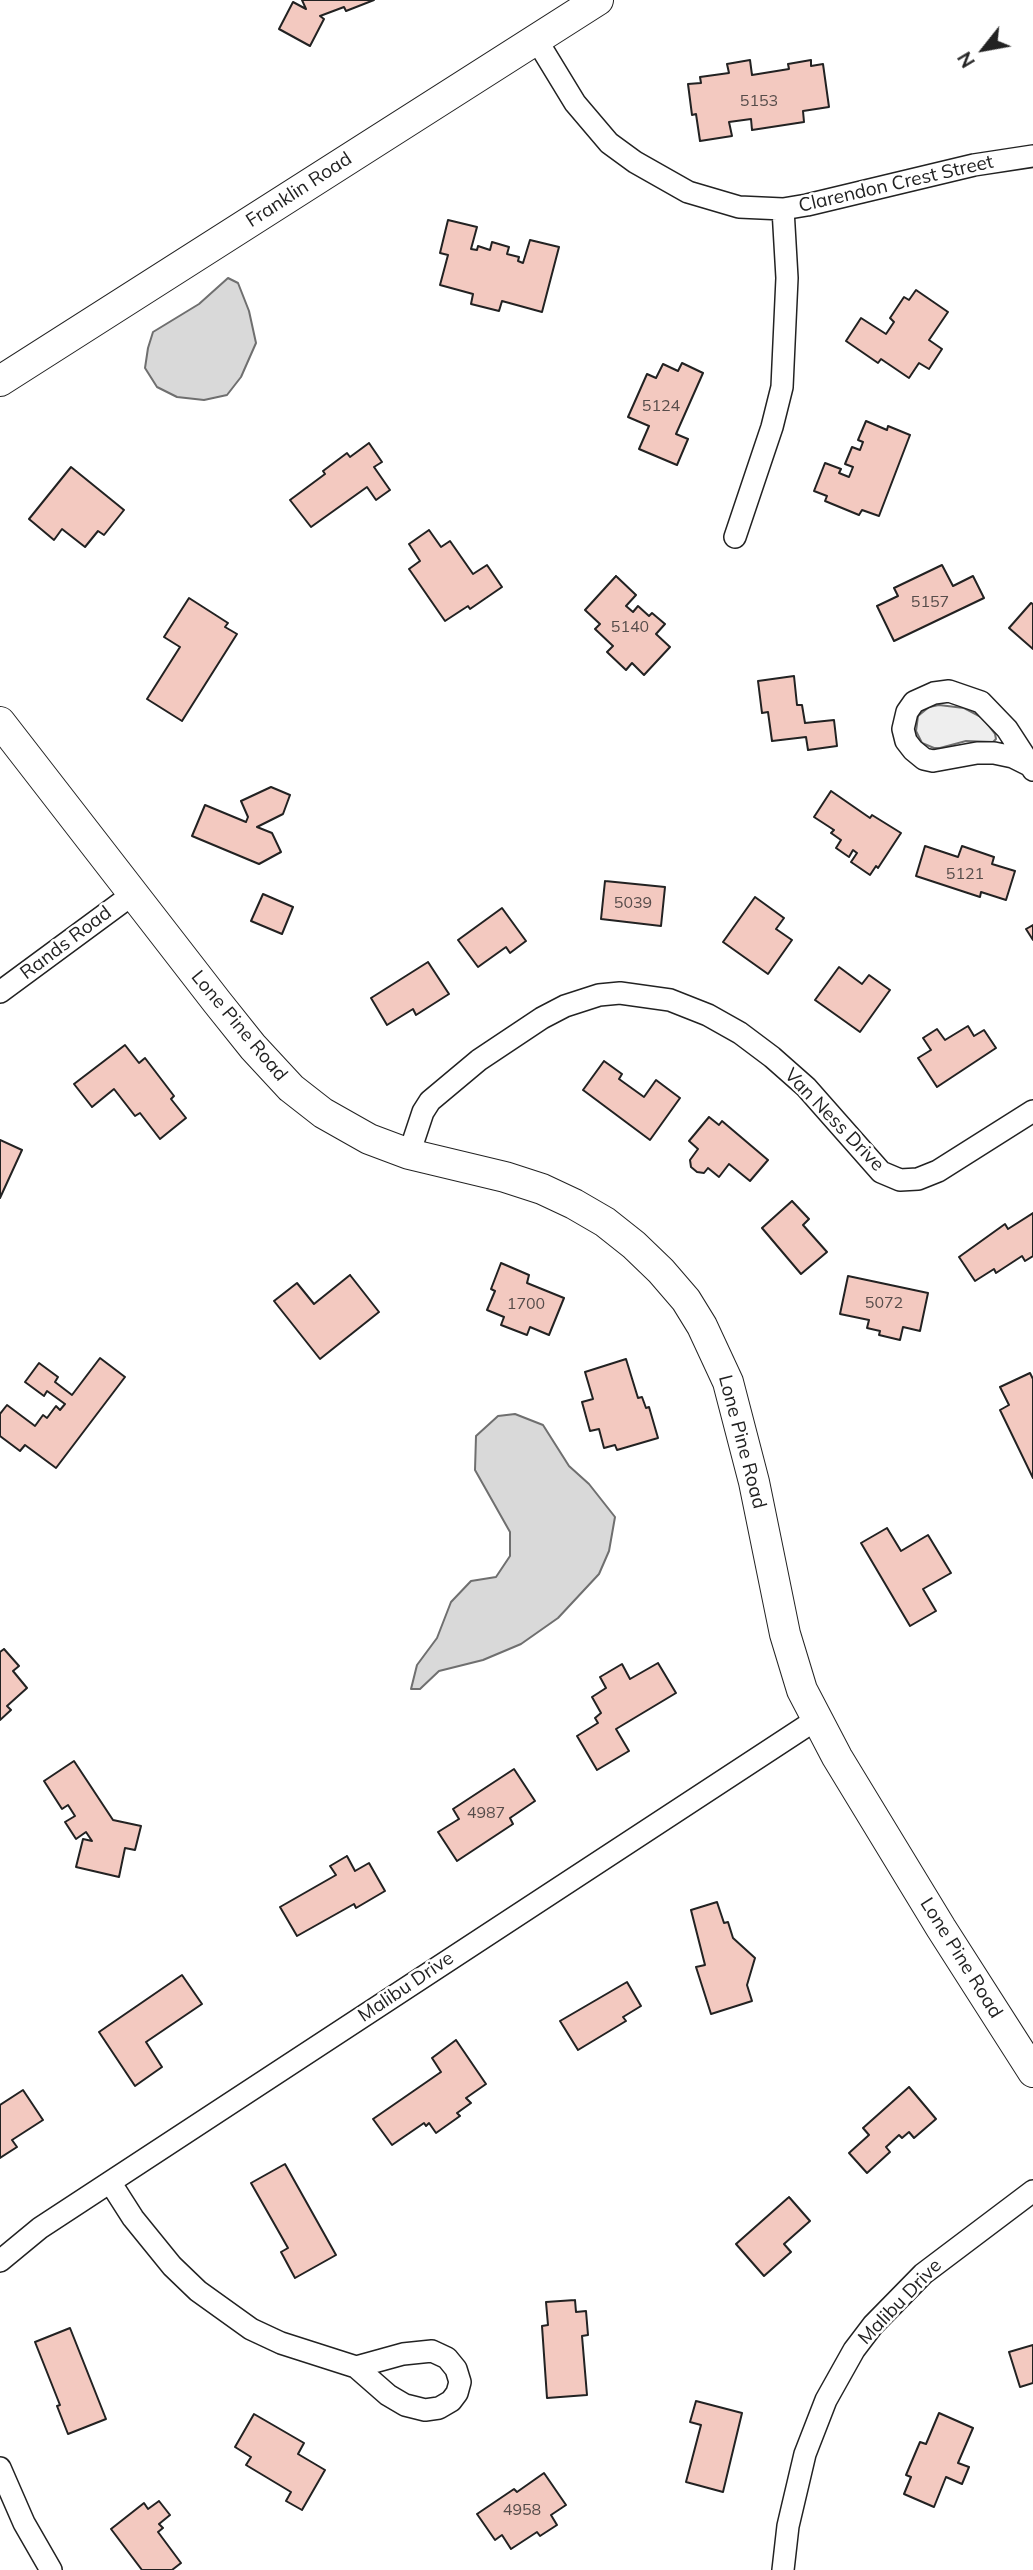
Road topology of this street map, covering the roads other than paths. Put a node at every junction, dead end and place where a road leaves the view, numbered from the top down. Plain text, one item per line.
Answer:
1 (598, 0) edge
2 (536, 39) junction
3 (1033, 156) edge
4 (783, 209) junction
5 (0, 381) edge
6 (735, 537) dead end
7 (0, 722) edge
8 (1032, 768) edge
9 (133, 894) junction
10 (0, 992) edge
11 (1033, 1111) edge
12 (409, 1154) junction
13 (817, 1719) junction
14 (1033, 2072) edge
15 (110, 2182) junction
16 (1033, 2191) edge
17 (0, 2261) edge
18 (356, 2367) dead end
19 (0, 2468) edge
20 (51, 2570) edge
21 (783, 2570) edge

1 - 2 street, Franklin Road
2 - 4 street, Clarendon Crest Street
2 - 5 street, Franklin Road
3 - 4 street, Clarendon Crest Street
4 - 6 street
7 - 9 street, Lone Pine Road
8 - 8 street
9 - 10 street, Rands Road
9 - 12 street, Lone Pine Road
11 - 12 street, Van Ness Drive
12 - 13 street, Lone Pine Road
13 - 14 street, Lone Pine Road
13 - 15 street, Malibu Drive
15 - 17 street, Malibu Drive
15 - 18 street
16 - 21 street, Malibu Drive
19 - 20 street

